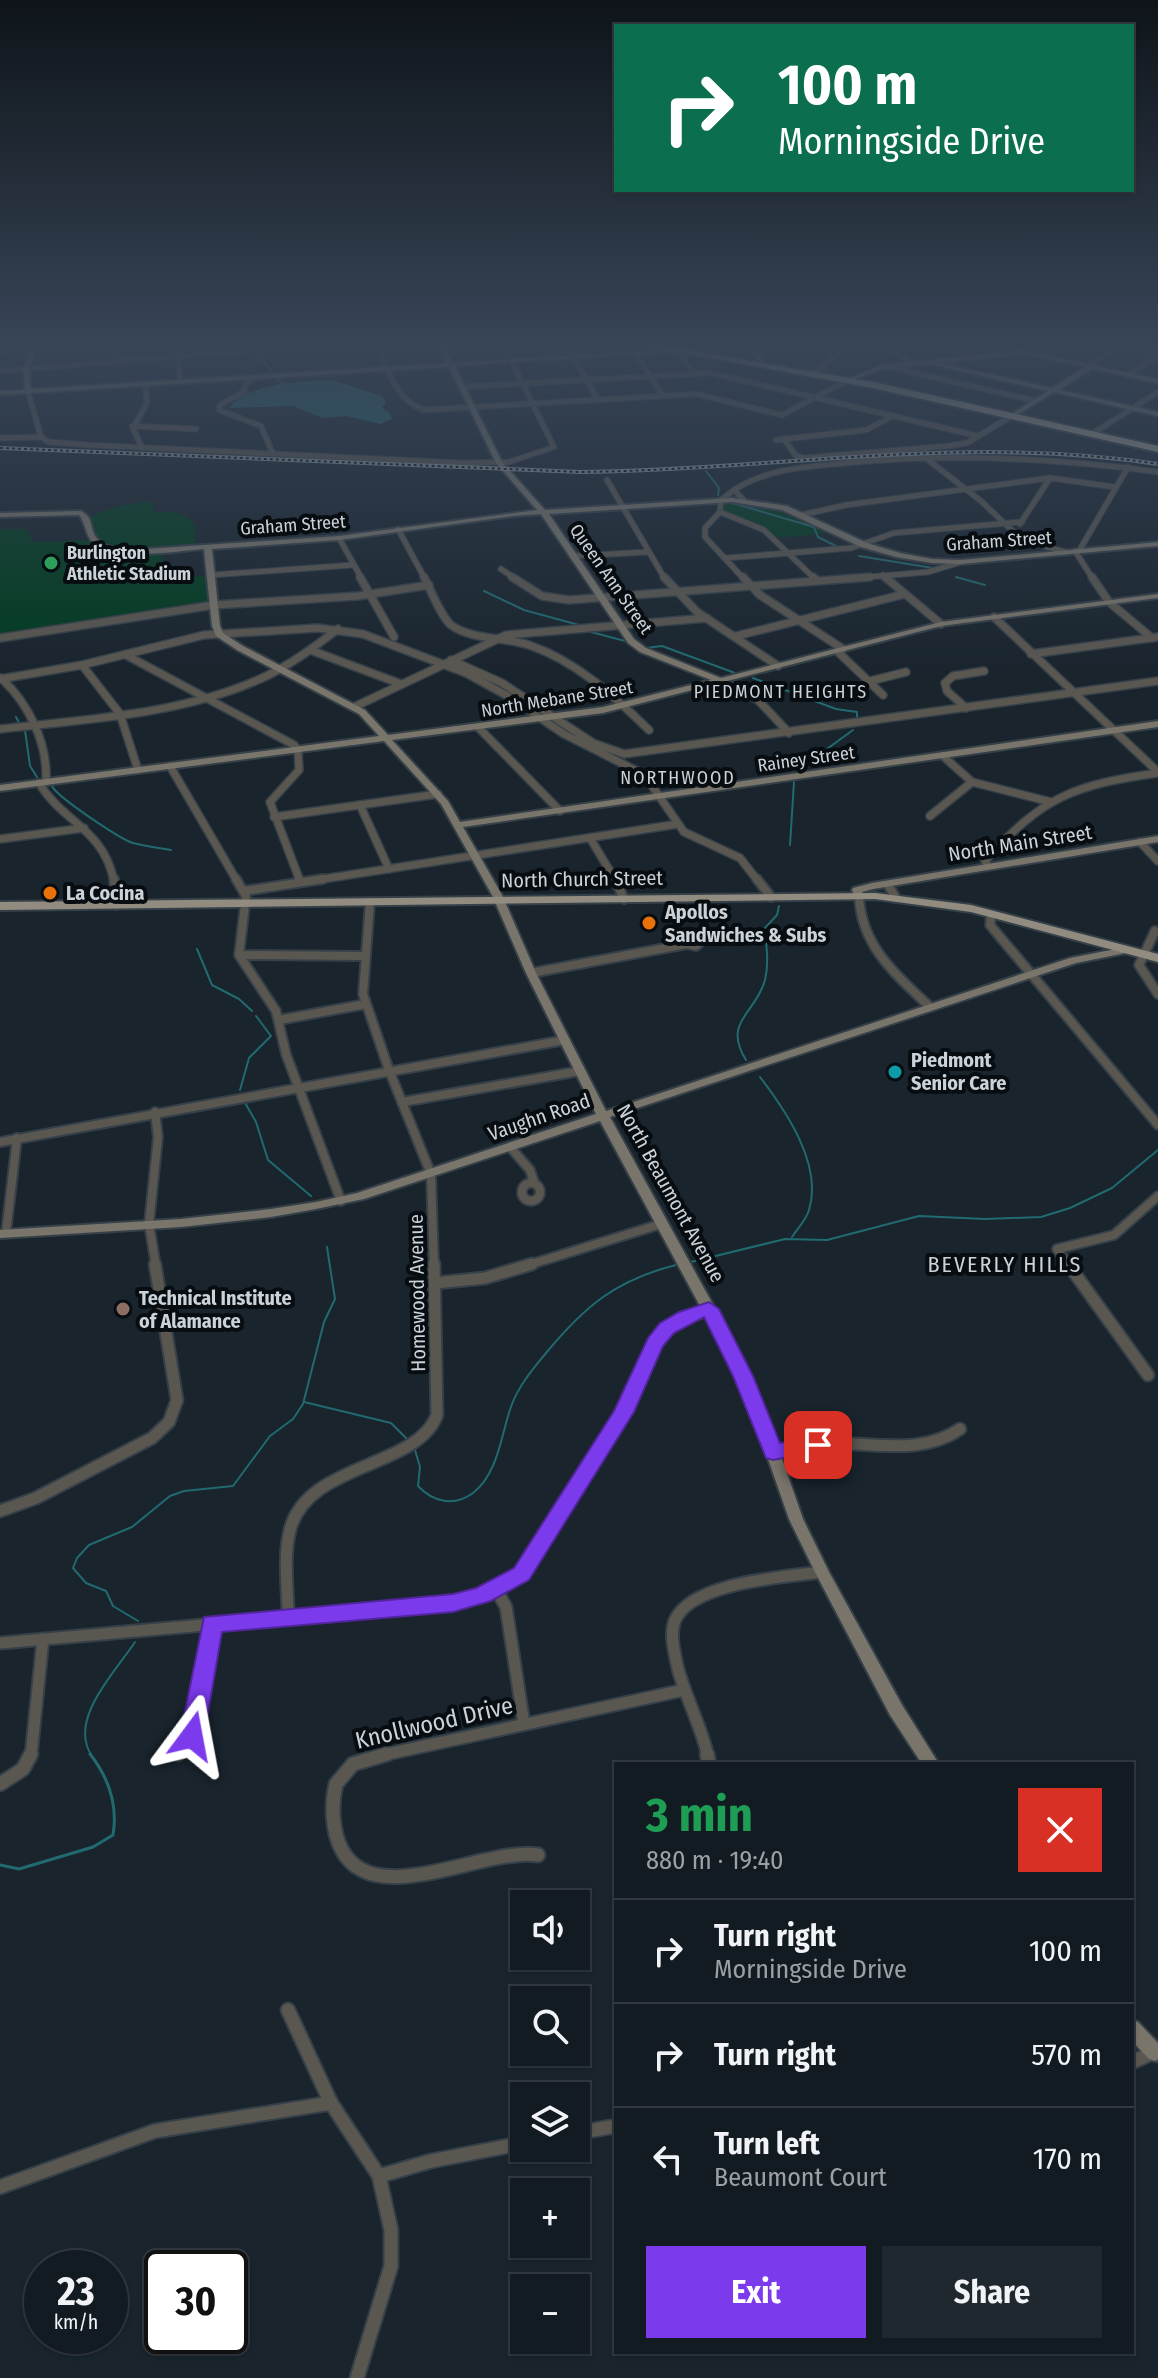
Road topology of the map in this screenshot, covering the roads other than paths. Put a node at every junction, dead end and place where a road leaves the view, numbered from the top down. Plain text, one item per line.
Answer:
1 (211, 451) edge
2 (272, 451) edge
3 (493, 451) edge
4 (546, 451) edge
5 (792, 451) edge
6 (877, 451) edge
7 (273, 454) junction
8 (927, 459) junction
9 (499, 463) junction
10 (1128, 467) junction
11 (1158, 472) edge
12 (1050, 478) junction
13 (607, 480) dead end
14 (1115, 487) junction
15 (965, 489) junction
16 (734, 490) junction
17 (721, 500) junction
18 (744, 500) junction
19 (623, 507) junction
20 (543, 512) junction
21 (720, 512) junction
22 (0, 515) edge
23 (801, 515) junction
24 (1022, 522) junction
25 (1004, 523) junction
26 (398, 529) junction
27 (1013, 532) junction
28 (339, 538) junction
29 (1158, 544) edge
30 (864, 545) junction
31 (208, 547) junction
32 (1077, 551) junction
33 (648, 552) junction
34 (1065, 552) junction
35 (788, 553) junction
36 (575, 556) junction
37 (726, 558) junction
38 (961, 562) junction
39 (353, 565) junction
40 (501, 569) dead end
41 (211, 575) junction
42 (883, 575) junction
43 (817, 580) junction
44 (429, 585) junction
45 (752, 586) junction
46 (677, 591) junction
47 (905, 594) junction
48 (371, 595) junction
49 (1158, 596) edge
50 (602, 597) junction
51 (1109, 602) junction
52 (214, 605) junction
53 (994, 617) junction
54 (707, 618) junction
55 (799, 621) junction
56 (941, 624) junction
57 (620, 626) junction
58 (338, 629) junction
59 (219, 634) junction
60 (736, 636) junction
61 (394, 637) junction
62 (501, 637) junction
63 (0, 638) edge
64 (1156, 639) edge
65 (381, 640) junction
66 (840, 650) junction
67 (313, 651) junction
68 (1031, 654) junction
69 (126, 655) junction
70 (449, 662) junction
71 (82, 665) junction
72 (778, 666) junction
73 (283, 670) junction
74 (984, 671) dead end
75 (906, 672) dead end
76 (1, 678) edge
77 (722, 681) junction
78 (870, 681) junction
79 (1158, 681) edge
80 (401, 684) junction
81 (1073, 693) junction
82 (883, 695) dead end
83 (208, 699) junction
84 (624, 706) junction
85 (354, 707) junction
86 (966, 708) junction
87 (120, 714) junction
88 (550, 718) junction
89 (539, 719) junction
90 (34, 724) junction
91 (1158, 724) edge
92 (478, 727) junction
93 (0, 729) edge
94 (649, 730) dead end
95 (1113, 730) junction
96 (789, 733) junction
97 (387, 738) junction
98 (298, 750) junction
99 (624, 754) junction
100 (943, 756) junction
101 (614, 760) junction
102 (170, 766) junction
103 (138, 770) junction
104 (1158, 772) edge
105 (42, 782) junction
106 (972, 782) junction
107 (0, 788) edge
108 (438, 794) junction
109 (659, 796) junction
110 (1051, 802) junction
111 (360, 805) junction
112 (560, 811) junction
113 (930, 816) dead end
114 (274, 817) junction
115 (678, 824) junction
116 (459, 825) junction
117 (84, 828) junction
118 (590, 838) junction
119 (0, 839) edge
120 (1158, 839) edge
121 (1140, 842) junction
122 (476, 856) junction
123 (1158, 861) edge
124 (988, 866) junction
125 (389, 869) junction
126 (300, 882) junction
127 (888, 885) junction
128 (859, 896) junction
129 (245, 897) junction
130 (771, 897) junction
131 (896, 898) junction
132 (624, 899) junction
133 (499, 901) junction
134 (370, 902) junction
135 (116, 905) junction
136 (0, 906) edge
137 (991, 915) junction
138 (1155, 931) dead end
139 (1100, 943) junction
140 (687, 944) dead end
141 (1126, 950) junction
142 (1142, 954) junction
143 (239, 955) junction
144 (364, 956) junction
145 (1158, 958) edge
146 (1074, 960) junction
147 (531, 973) junction
148 (1031, 974) junction
149 (1158, 994) edge
150 (366, 1004) junction
151 (930, 1007) junction
152 (279, 1020) junction
153 (565, 1040) junction
154 (389, 1070) junction
155 (580, 1071) junction
156 (297, 1086) junction
157 (402, 1102) junction
158 (155, 1112) junction
159 (603, 1116) junction
160 (1158, 1125) edge
161 (17, 1138) junction
162 (0, 1142) edge
163 (511, 1148) junction
164 (431, 1174) junction
165 (534, 1182) dead end
166 (1158, 1196) edge
167 (341, 1201) junction
168 (149, 1224) junction
169 (661, 1224) junction
170 (3, 1233) edge
171 (435, 1283) junction
172 (709, 1309) junction
173 (1148, 1375) dead end
174 (960, 1429) dead end
175 (773, 1452) junction
176 (0, 1511) edge
177 (822, 1572) junction
178 (496, 1589) junction
179 (288, 1617) junction
180 (212, 1624) junction
181 (43, 1639) junction
182 (0, 1643) edge
183 (684, 1690) junction
184 (524, 1724) junction
185 (178, 1755) dead end
186 (708, 1762) edge
187 (930, 1762) edge
188 (0, 1784) edge
189 (538, 1855) dead end
190 (288, 2010) dead end
191 (1134, 2030) edge
192 (1156, 2054) edge
193 (1134, 2061) edge
194 (331, 2103) junction
195 (614, 2126) edge
196 (590, 2131) edge
197 (510, 2146) edge
198 (379, 2176) junction
199 (0, 2187) edge
200 (357, 2378) edge

1 - 7 street
2 - 7 street
3 - 9 street, Queen Ann Street
4 - 9 street
5 - 6 street
7 - 9 street
8 - 10 street
8 - 15 street
8 - 16 street
9 - 20 street, Queen Ann Street
10 - 11 street
10 - 14 street
12 - 14 street
12 - 15 street
12 - 24 street
13 - 19 street
14 - 32 street
15 - 23 street
15 - 25 street
16 - 17 street
16 - 18 street
17 - 18 street, Graham Street
17 - 19 street, Graham Street
17 - 21 street
18 - 23 street, Graham Street
19 - 20 street, Graham Street
19 - 33 street
20 - 26 street, Graham Street
20 - 36 street, Queen Ann Street
21 - 35 street
21 - 37 street
22 - 31 street, Graham Street
23 - 30 street, Graham Street
24 - 25 street
24 - 27 street
25 - 27 street
25 - 30 street
26 - 28 street, Graham Street
26 - 44 street
27 - 34 street
28 - 31 street, Graham Street
28 - 39 street
29 - 32 street, Graham Street
30 - 35 street
30 - 38 street, Graham Street
31 - 41 street
32 - 34 street, Graham Street
32 - 51 street
33 - 36 street
33 - 46 street
34 - 38 street, Graham Street
35 - 37 street
35 - 43 street
36 - 50 street, Queen Ann Street
37 - 45 street
38 - 42 street
39 - 41 street
39 - 48 street
40 - 50 street
41 - 52 street
42 - 43 street
42 - 47 street
43 - 45 street
44 - 48 street
44 - 62 street
45 - 46 street
45 - 55 street
46 - 50 street
46 - 54 street
47 - 55 street
47 - 56 street
48 - 52 street
48 - 61 street
49 - 51 street, North Mebane Street
50 - 57 street, Queen Ann Street
51 - 53 street, North Mebane Street
51 - 64 street
52 - 59 street
52 - 63 street
53 - 56 street, North Mebane Street
53 - 68 street
54 - 57 street
54 - 60 street
55 - 60 street
55 - 66 street
56 - 66 street, North Mebane Street
57 - 62 street
57 - 77 street, Queen Ann Street
58 - 59 street
58 - 65 street
58 - 67 street
59 - 69 street
59 - 73 street, North Beaumont Avenue
60 - 72 street
61 - 65 street
61 - 70 street
62 - 70 street
62 - 84 street
64 - 68 street
65 - 70 street
66 - 72 street, North Mebane Street
66 - 78 street
67 - 73 street
67 - 80 street
68 - 81 street
69 - 71 street
69 - 83 street
70 - 80 street
70 - 88 street
70 - 89 street
71 - 76 street
71 - 87 street
72 - 77 street, North Mebane Street
73 - 83 street
73 - 85 street, North Beaumont Avenue
74 - 86 street
75 - 78 street
76 - 90 street
77 - 84 street, North Mebane Street
77 - 96 street, Queen Ann Street
78 - 82 street
79 - 81 street
80 - 85 street
81 - 86 street
81 - 95 street
83 - 87 street
83 - 98 street
84 - 88 street, North Mebane Street
84 - 94 street
85 - 97 street, North Beaumont Avenue
86 - 96 street
87 - 90 street
87 - 103 street
88 - 89 street, North Mebane Street
88 - 99 street
89 - 92 street, North Mebane Street
89 - 101 street
90 - 93 street
90 - 105 street
91 - 95 street, Rainey Street
92 - 97 street, North Mebane Street
92 - 112 street
95 - 100 street, Rainey Street
95 - 104 street
96 - 99 street
97 - 98 street, North Mebane Street
97 - 108 street, North Beaumont Avenue
98 - 102 street, North Mebane Street
98 - 114 street
99 - 101 street
100 - 106 street
100 - 109 street, Rainey Street
101 - 109 street
102 - 103 street, North Mebane Street
102 - 129 street
103 - 105 street, North Mebane Street
104 - 110 street
105 - 107 street, North Mebane Street
105 - 117 street
106 - 110 street
106 - 113 street
108 - 111 street
108 - 116 street, North Beaumont Avenue
109 - 112 street, Rainey Street
109 - 115 street
110 - 124 street
111 - 114 street
111 - 125 street
112 - 116 street, Rainey Street
114 - 126 street
115 - 118 street
115 - 130 street
116 - 122 street, North Beaumont Avenue
117 - 119 street
117 - 135 street
118 - 122 street
118 - 132 street
120 - 121 street, North Main Street
121 - 123 street
121 - 124 street, North Main Street
122 - 125 street
122 - 133 street, North Beaumont Avenue
124 - 127 street, North Main Street
125 - 126 street
126 - 129 street
127 - 128 street, North Main Street
127 - 131 street
128 - 130 main road, North Church Street
128 - 131 main road, North Church Street
128 - 151 street
129 - 134 main road, North Church Street
129 - 135 main road, North Church Street
129 - 143 street
130 - 132 main road, North Church Street
131 - 137 main road, North Church Street
132 - 133 main road, North Church Street
133 - 134 main road, North Church Street
133 - 147 street, North Beaumont Avenue
134 - 144 street, Homewood Avenue
135 - 136 main road, North Church Street
137 - 139 main road, North Church Street
137 - 148 street
138 - 142 street
139 - 141 main road, North Church Street
139 - 146 street, Vaughn Road
140 - 147 street
141 - 142 main road, North Church Street
141 - 146 street, Vaughn Road
142 - 145 main road, North Church Street
142 - 149 street
143 - 144 street
143 - 152 street
144 - 150 street, Homewood Avenue
146 - 148 street, Vaughn Road
147 - 153 street, North Beaumont Avenue
148 - 151 street, Vaughn Road
148 - 160 street
150 - 152 street
150 - 154 street, Homewood Avenue
151 - 159 street, Vaughn Road
152 - 156 street
153 - 154 street
153 - 155 street, North Beaumont Avenue
154 - 156 street
154 - 157 street, Homewood Avenue
155 - 157 street
155 - 159 street, North Beaumont Avenue
156 - 158 street
156 - 167 street
157 - 164 street, Homewood Avenue
158 - 161 street
158 - 168 street
159 - 163 street, Vaughn Road
159 - 169 street, North Beaumont Avenue
161 - 162 street
161 - 170 street
163 - 164 street, Vaughn Road
163 - 165 street
164 - 167 street, Vaughn Road
164 - 171 street, Homewood Avenue
166 - 173 street
167 - 168 street, Vaughn Road
168 - 170 street, Vaughn Road
168 - 176 street
169 - 171 street
169 - 172 street, North Beaumont Avenue
171 - 179 street, Homewood Avenue
172 - 175 street, North Beaumont Avenue
172 - 178 street
174 - 175 street
175 - 177 street, North Beaumont Avenue
177 - 183 street
177 - 187 street, North Beaumont Avenue
178 - 179 street
178 - 184 street
179 - 180 street
180 - 181 street
180 - 185 street
181 - 182 street
181 - 188 street
183 - 184 street, Knollwood Drive
183 - 186 street
184 - 189 street, Knollwood Drive
190 - 194 street
191 - 192 street
192 - 193 street
194 - 198 street
194 - 199 street
195 - 196 street
197 - 198 street
198 - 200 street

